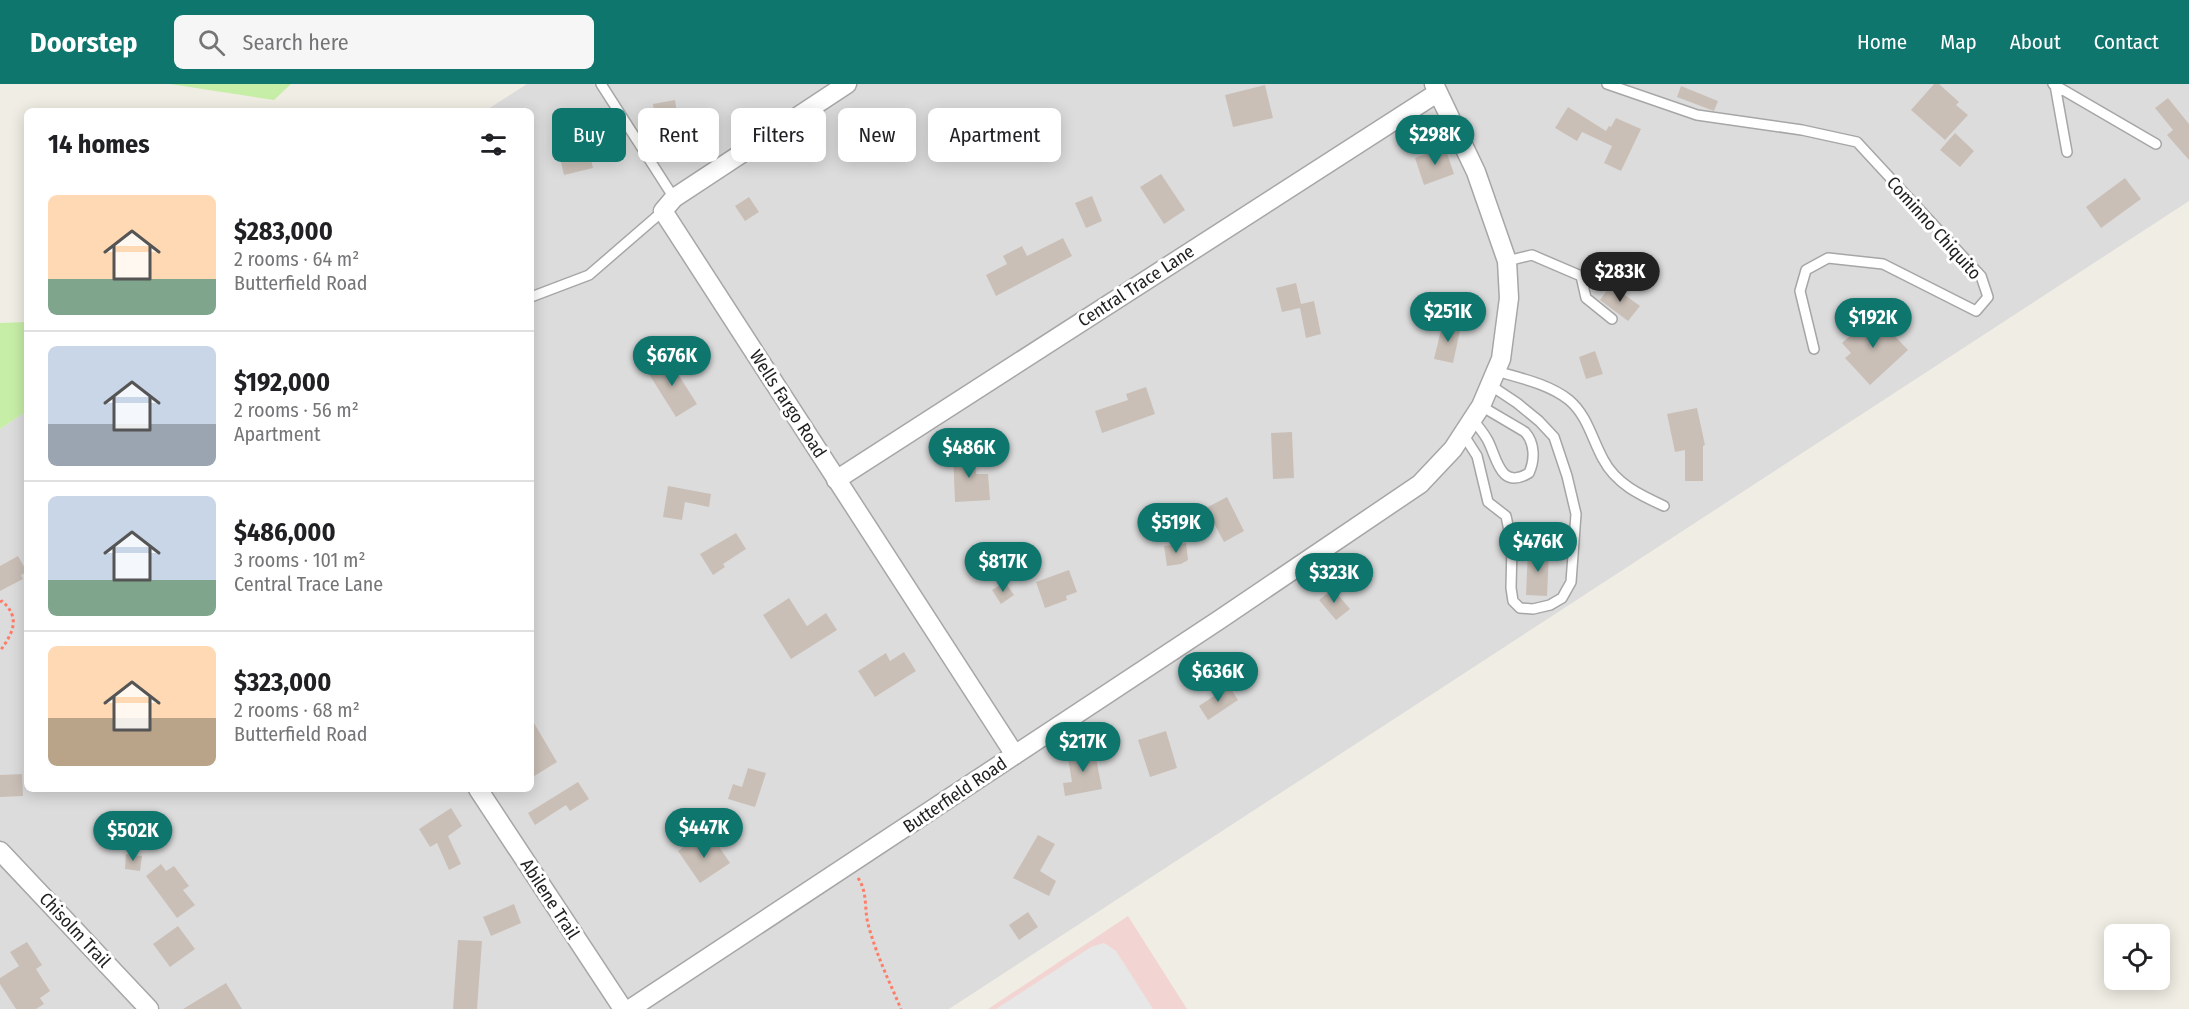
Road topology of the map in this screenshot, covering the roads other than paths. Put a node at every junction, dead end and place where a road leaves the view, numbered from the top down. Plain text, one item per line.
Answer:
1 (601, 84) edge
2 (847, 84) edge
3 (1607, 84) edge
4 (2054, 85) edge
5 (1435, 88) edge
6 (2156, 144) dead end
7 (2067, 152) dead end
8 (669, 204) junction
9 (1507, 261) junction
10 (534, 296) edge
11 (1612, 320) dead end
12 (1814, 349) dead end
13 (1493, 378) junction
14 (1472, 420) junction
15 (836, 480) junction
16 (1664, 506) dead end
17 (1015, 755) junction
18 (480, 792) edge
19 (0, 851) edge
20 (149, 1009) edge
21 (623, 1009) edge
22 (630, 1009) edge

1 - 8 lane
2 - 8 street
3 - 12 lane, Cominno Chiquito
4 - 6 lane
4 - 7 lane
5 - 9 street, Butterfield Road
5 - 15 street, Central Trace Lane
8 - 10 lane
8 - 15 street, Wells Fargo Road
9 - 11 lane
9 - 13 street, Butterfield Road
13 - 14 street, Butterfield Road
13 - 14 lane
13 - 16 lane
14 - 14 lane
14 - 17 street, Butterfield Road
15 - 17 street, Wells Fargo Road
17 - 22 street, Butterfield Road
18 - 21 street, Abilene Trail
19 - 20 street, Chisolm Trail

